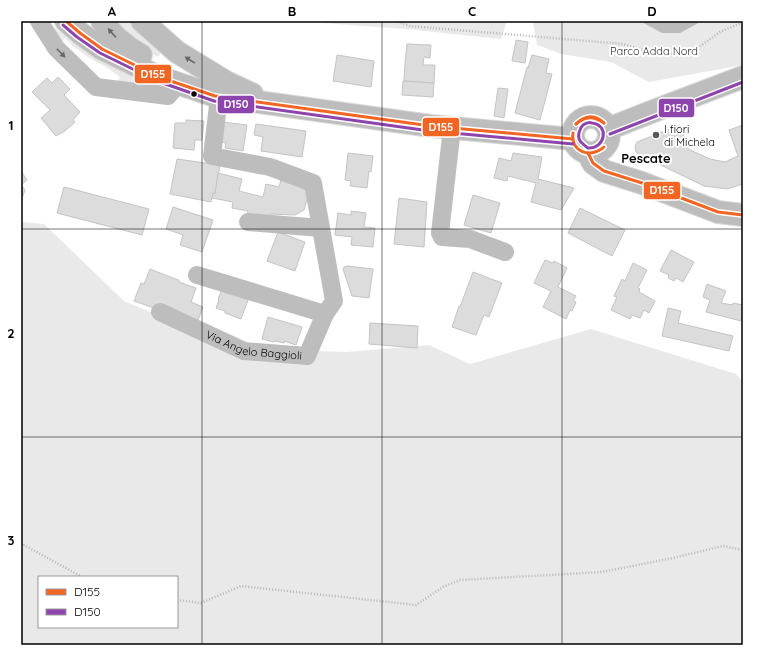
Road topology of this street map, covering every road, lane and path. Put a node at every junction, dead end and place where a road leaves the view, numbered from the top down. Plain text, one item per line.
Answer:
1 (39, 21) edge
2 (66, 21) edge
3 (102, 21) edge
4 (142, 21) edge
5 (395, 21) edge
6 (743, 22) edge
7 (743, 77) edge
8 (178, 84) junction
9 (219, 97) junction
10 (273, 104) junction
11 (452, 128) junction
12 (594, 142) junction
13 (743, 216) edge
14 (248, 222) dead end
15 (321, 228) junction
16 (505, 252) dead end
17 (197, 275) dead end
18 (160, 312) dead end
19 (325, 314) junction
20 (21, 547) edge
21 (743, 550) edge
22 (80, 576) edge
23 (178, 600) edge

1 -> 8 street
2 - 8 main road
10 -> 3 main road
10 -> 4 main road
5 - 6 path
7 - 12 main road
8 - 9 main road
9 - 10 main road
9 - 15 street, Via Angelo Baggioli
10 - 11 main road
11 - 12 main road
11 - 16 street
12 - 13 main road
14 - 15 street
15 - 19 street, Via Angelo Baggioli
17 - 19 street
18 - 19 street, Via Angelo Baggioli
20 - 22 path
21 - 23 path

